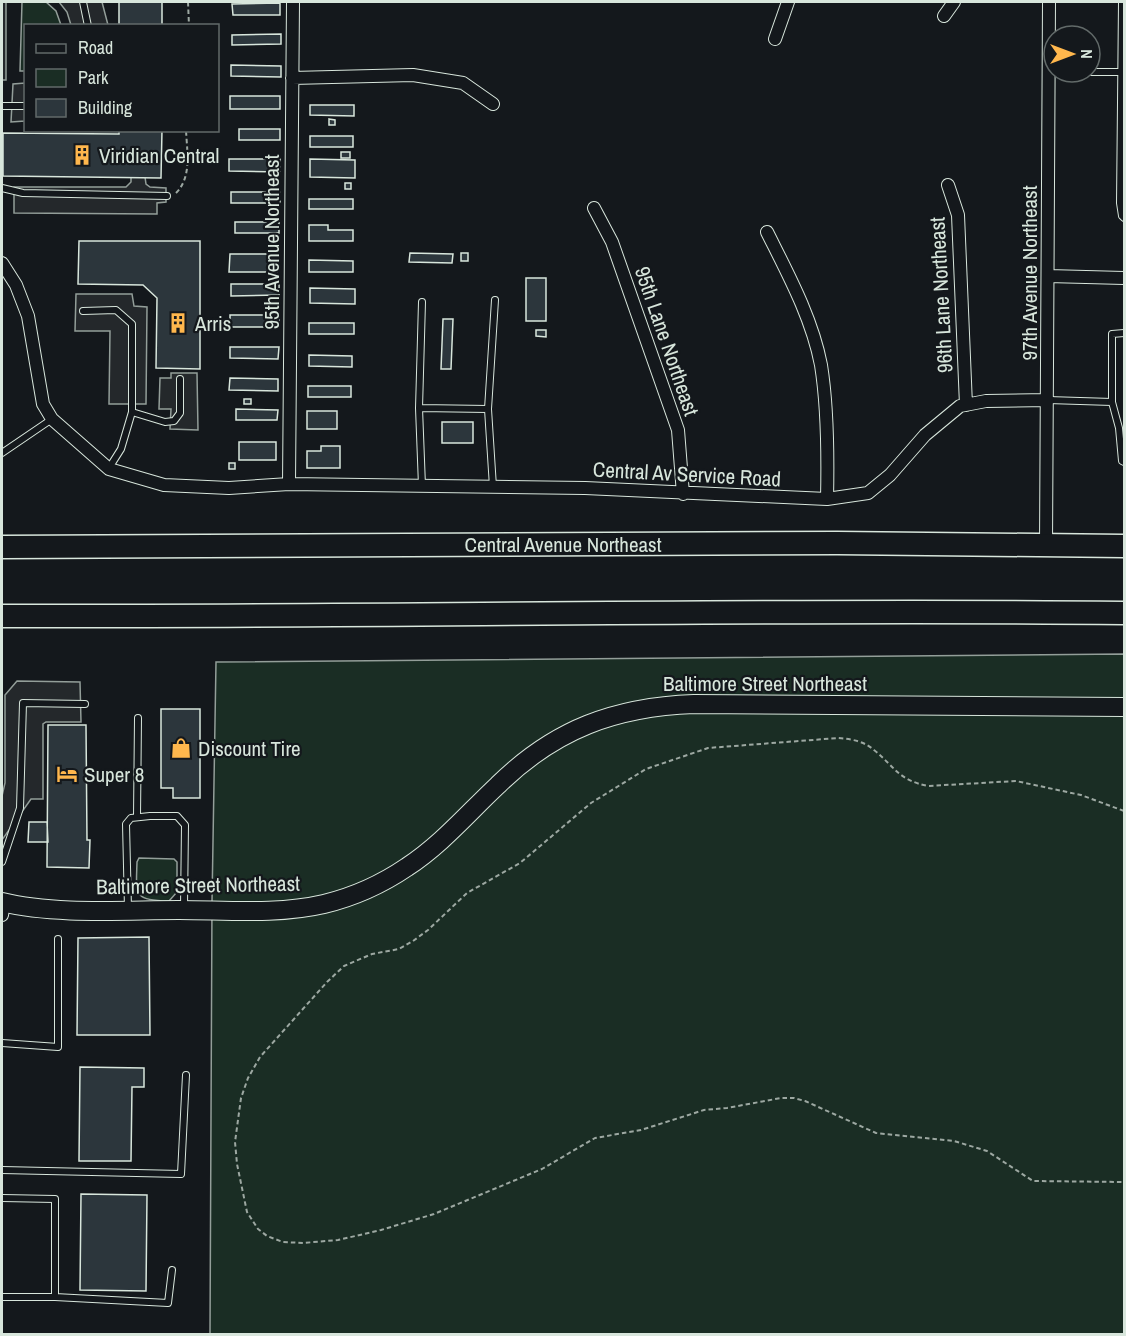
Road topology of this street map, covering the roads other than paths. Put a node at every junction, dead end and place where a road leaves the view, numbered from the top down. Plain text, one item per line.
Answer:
1 (83, 2) edge
2 (292, 2) edge
3 (788, 2) edge
4 (954, 2) edge
5 (1049, 2) edge
6 (1122, 2) edge
7 (944, 16) dead end
8 (88, 24) edge
9 (1050, 24) edge
10 (775, 39) dead end
11 (1102, 72) edge
12 (1123, 72) edge
13 (292, 78) junction
14 (1052, 84) edge
15 (493, 104) dead end
16 (2, 106) edge
17 (24, 106) edge
18 (948, 185) dead end
19 (2, 188) edge
20 (166, 196) road end
21 (594, 208) dead end
22 (1125, 218) edge
23 (767, 232) dead end
24 (2, 263) edge
25 (1048, 276) junction
26 (1125, 278) edge
27 (495, 300) dead end
28 (422, 302) dead end
29 (83, 311) dead end
30 (1125, 333) edge
31 (180, 379) dead end
32 (1048, 400) junction
33 (1112, 402) junction
34 (966, 405) junction
35 (419, 408) junction
36 (488, 410) junction
37 (132, 412) junction
38 (52, 419) junction
39 (2, 453) edge
40 (1125, 462) edge
41 (109, 469) junction
42 (289, 483) junction
43 (422, 486) junction
44 (493, 487) junction
45 (683, 494) junction
46 (827, 500) junction
47 (1046, 545) junction
48 (1125, 546) edge
49 (2, 547) edge
50 (1125, 613) edge
51 (2, 616) edge
52 (85, 704) dead end
53 (1125, 707) edge
54 (138, 718) dead end
55 (137, 817) junction
56 (2, 862) edge
57 (2, 907) edge
58 (128, 910) junction
59 (184, 910) junction
60 (58, 939) dead end
61 (2, 1043) edge
62 (186, 1075) dead end
63 (2, 1170) edge
64 (2, 1198) edge
65 (172, 1270) dead end
66 (55, 1296) junction
67 (2, 1297) edge

1 - 8 lane
2 - 13 street, 95th Avenue Northeast
3 - 10 street
4 - 7 street
5 - 9 street, 97th Avenue Northeast
6 - 12 lane
11 - 12 lane
12 - 22 lane
13 - 15 street
13 - 42 street, 95th Avenue Northeast
14 - 25 street, 97th Avenue Northeast
16 - 17 lane
18 - 34 street, 96th Lane Northeast
19 - 20 lane
21 - 45 street, 95th Lane Northeast
23 - 46 street
24 - 38 street
25 - 26 street
25 - 32 street, 97th Avenue Northeast
27 - 36 lane
28 - 35 lane
29 - 37 lane
30 - 33 lane
31 - 37 lane
32 - 33 lane
32 - 34 street, Central Av Service Road
32 - 47 street, 97th Avenue Northeast
33 - 40 lane
34 - 46 street, Central Av Service Road
35 - 36 lane
35 - 43 lane
36 - 44 lane
37 - 41 lane
38 - 39 lane
38 - 41 street
41 - 42 street, Central Av Service Road
42 - 43 street, Central Av Service Road
43 - 44 street, Central Av Service Road
44 - 45 street, Central Av Service Road
45 - 46 street, Central Av Service Road
47 - 48 highway, Central Avenue Northeast
47 - 49 highway, Central Avenue Northeast
50 - 51 highway
52 - 56 lane
53 - 59 street, Baltimore Street Northeast
54 - 55 lane
55 - 58 lane
55 - 59 lane
57 - 58 street, Baltimore Street Northeast
58 - 59 street, Baltimore Street Northeast
60 - 61 lane
62 - 63 lane
64 - 66 lane
65 - 66 lane
66 - 67 lane

